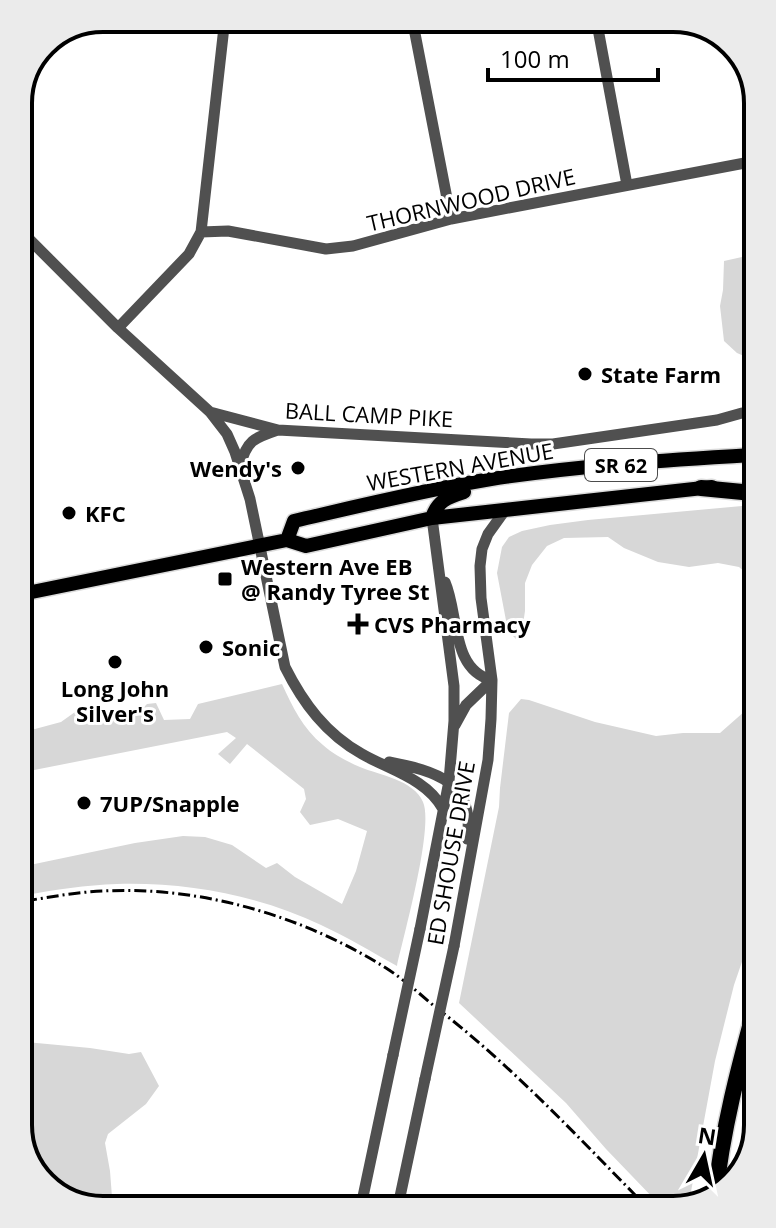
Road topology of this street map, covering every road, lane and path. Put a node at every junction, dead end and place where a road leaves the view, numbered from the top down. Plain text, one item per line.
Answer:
1 (223, 32) edge
2 (415, 32) edge
3 (599, 32) edge
4 (744, 163) edge
5 (627, 185) junction
6 (451, 219) junction
7 (201, 232) junction
8 (32, 242) edge
9 (118, 328) junction
10 (210, 412) junction
11 (742, 413) dead end
12 (278, 430) junction
13 (744, 455) edge
14 (240, 467) junction
15 (490, 479) junction
16 (744, 485) edge
17 (701, 488) junction
18 (744, 492) edge
19 (506, 509) junction
20 (432, 518) junction
21 (287, 540) junction
22 (259, 546) junction
23 (439, 566) junction
24 (32, 592) edge
25 (492, 680) junction
26 (454, 728) junction
27 (373, 759) junction
28 (449, 781) junction
29 (443, 809) junction
30 (463, 902) junction
31 (744, 1048) edge
32 (716, 1181) edge
33 (363, 1196) edge
34 (400, 1196) edge

1 - 7 street
2 - 6 street
3 - 5 street
4 - 5 street, THORNWOOD DRIVE
5 - 6 street, THORNWOOD DRIVE
6 - 7 street, THORNWOOD DRIVE
7 - 9 street
8 - 9 street, BALL CAMP PIKE
9 - 10 street, BALL CAMP PIKE
10 - 12 street, BALL CAMP PIKE
10 - 14 street
11 - 12 street, BALL CAMP PIKE
12 - 14 street
13 - 15 main road, WESTERN AVENUE / SR 62
14 - 22 street
15 - 20 main road
15 - 21 main road, WESTERN AVENUE
16 - 17 main road, WESTERN AVENUE / SR 62
17 - 18 highway
17 - 19 main road, WESTERN AVENUE / SR 62
19 - 20 main road, WESTERN AVENUE / SR 62
19 - 25 street, ED SHOUSE DRIVE
20 - 21 main road, WESTERN AVENUE / SR 62
20 - 23 street, ED SHOUSE DRIVE
21 - 22 main road, WESTERN AVENUE / SR 62
22 - 24 main road, WESTERN AVENUE / SR 62
22 - 27 street
23 - 25 street
23 - 26 street, ED SHOUSE DRIVE
25 - 26 street
25 - 30 street, ED SHOUSE DRIVE
26 - 28 street, ED SHOUSE DRIVE
27 - 28 street
27 - 29 street
28 - 29 street, ED SHOUSE DRIVE
28 - 30 street
29 - 33 street, ED SHOUSE DRIVE, bridge
30 - 34 street, ED SHOUSE DRIVE, bridge
31 - 32 highway

